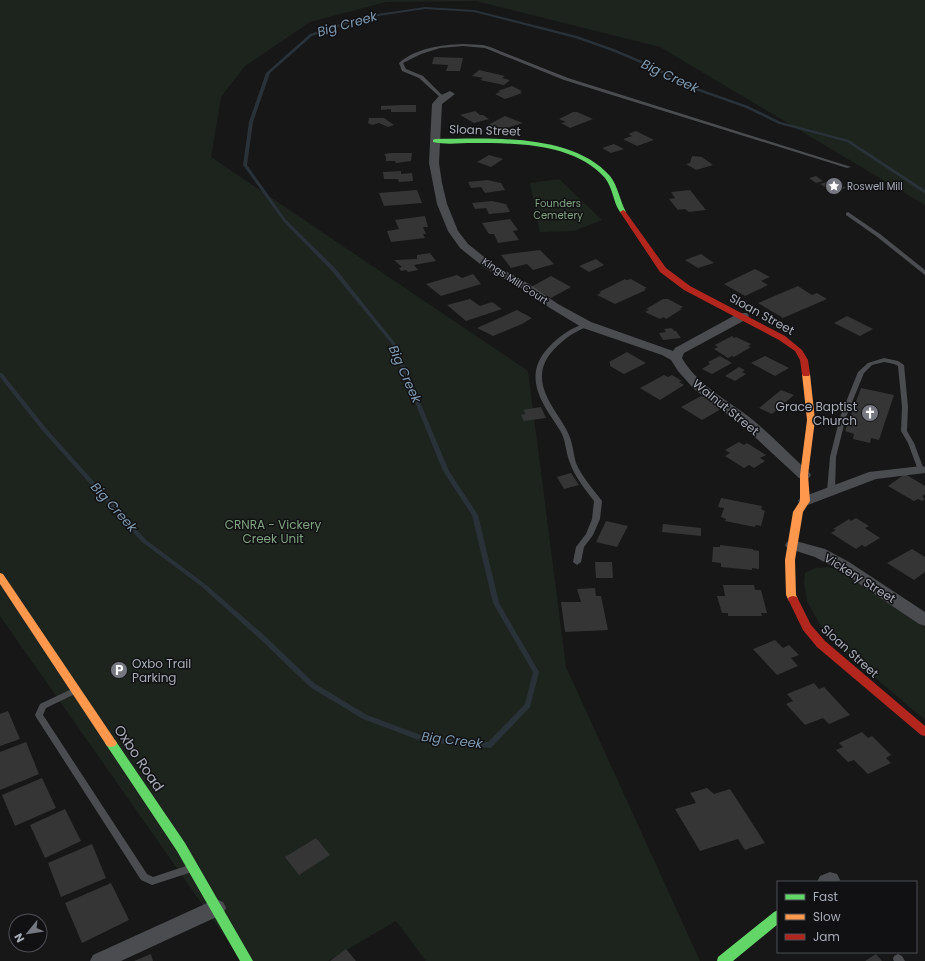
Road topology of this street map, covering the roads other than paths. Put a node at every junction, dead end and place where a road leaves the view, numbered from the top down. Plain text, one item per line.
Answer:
1 (446, 96) joint
2 (435, 141) junction
3 (849, 167) dead end
4 (848, 214) dead end
5 (925, 273) edge
6 (743, 316) junction
7 (587, 325) junction
8 (676, 358) junction
9 (921, 470) joint
10 (804, 475) junction
11 (831, 491) junction
12 (805, 501) junction
13 (792, 545) junction
14 (577, 562) dead end
15 (0, 576) edge
16 (925, 620) edge
17 (76, 690) junction
18 (925, 732) edge
19 (193, 868) junction
20 (216, 908) junction
21 (777, 917) edge
22 (100, 961) edge
23 (247, 961) edge
24 (723, 961) edge

1 - 2 street, Kings Mill Court
1 - 3 lane
2 - 6 street, Sloan Street
2 - 7 street, Kings Mill Court
4 - 5 lane
6 - 8 street
6 - 10 street, Sloan Street
7 - 8 street, Kings Mill Court
7 - 14 lane
8 - 10 street, Walnut Street
9 - 11 street
9 - 11 lane
10 - 12 street, Sloan Street
11 - 12 street
12 - 13 street, Sloan Street
13 - 16 street, Vickery Street
13 - 18 street, Sloan Street
15 - 17 street, Oxbo Road
17 - 19 street, Oxbo Road
17 - 19 lane
19 - 20 street, Oxbo Road
20 - 22 street
20 - 23 street, Oxbo Road
21 - 24 street

